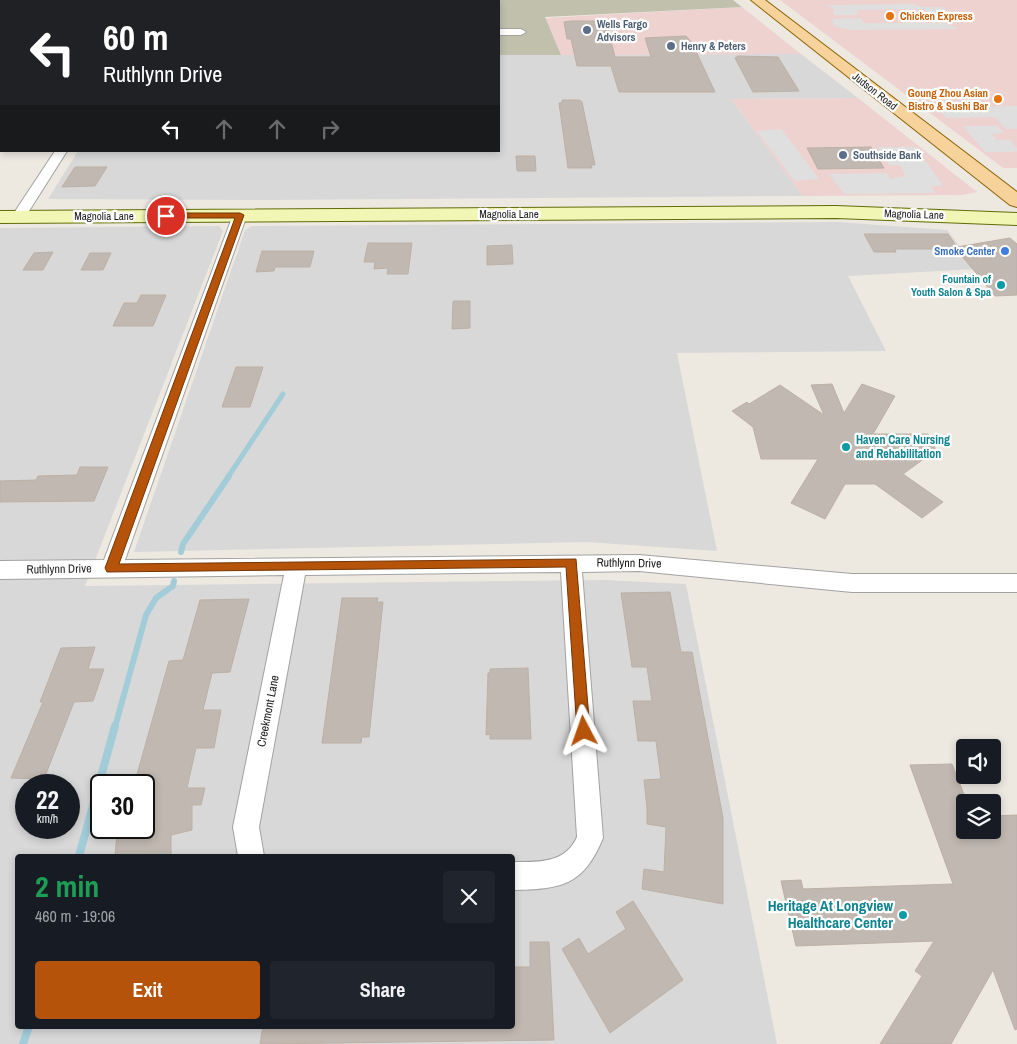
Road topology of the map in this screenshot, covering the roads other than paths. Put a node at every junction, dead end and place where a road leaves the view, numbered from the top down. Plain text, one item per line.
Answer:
1 (757, 0) edge
2 (500, 32) edge
3 (522, 32) dead end
4 (60, 152) edge
5 (1017, 200) edge
6 (240, 215) junction
7 (9, 216) edge
8 (1017, 219) edge
9 (571, 562) junction
10 (296, 566) junction
11 (111, 568) junction
12 (0, 570) edge
13 (1017, 583) edge
14 (251, 854) edge
15 (515, 876) edge

1 - 5 main road, Judson Road
2 - 3 street
4 - 7 street
6 - 7 main road, Magnolia Lane
6 - 8 main road, Magnolia Lane
6 - 11 street
9 - 10 street, Ruthlynn Drive
9 - 13 street, Ruthlynn Drive
9 - 15 street
10 - 11 street, Ruthlynn Drive
10 - 14 street, Creekmont Lane
11 - 12 street, Ruthlynn Drive

